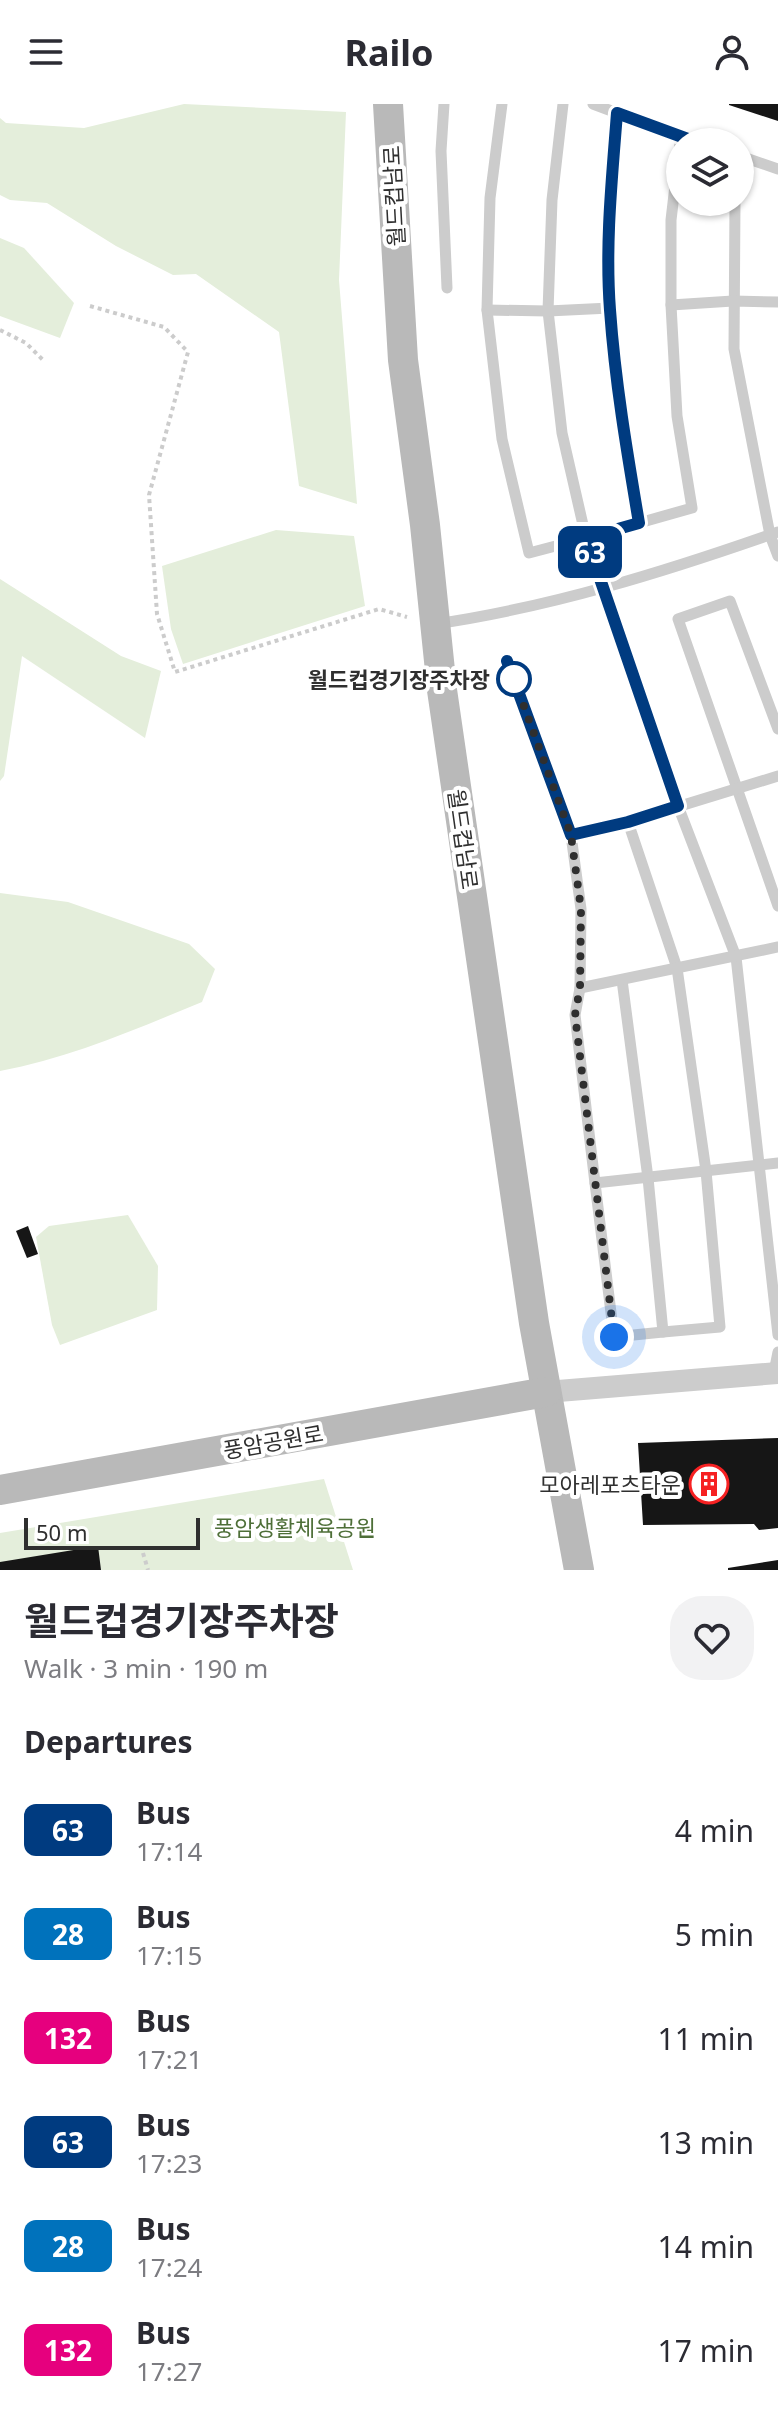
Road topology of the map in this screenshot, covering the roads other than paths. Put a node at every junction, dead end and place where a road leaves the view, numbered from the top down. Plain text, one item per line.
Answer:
1 (388, 104) edge
2 (444, 104) edge
3 (502, 104) edge
4 (563, 104) edge
5 (593, 104) edge
6 (617, 113) junction
7 (666, 135) edge
8 (754, 161) edge
9 (778, 169) edge
10 (671, 216) edge
11 (735, 216) edge
12 (447, 288) dead end
13 (733, 301) junction
14 (778, 302) edge
15 (671, 305) junction
16 (610, 308) junction
17 (487, 310) junction
18 (548, 311) junction
19 (639, 523) junction
20 (774, 534) edge
21 (586, 538) junction
22 (778, 556) edge
23 (602, 587) junction
24 (435, 624) junction
25 (507, 661) dead end
26 (778, 729) edge
27 (778, 776) edge
28 (737, 788) junction
29 (678, 806) junction
30 (628, 822) junction
31 (571, 835) junction
32 (778, 906) edge
33 (778, 947) edge
34 (736, 957) junction
35 (677, 968) junction
36 (622, 980) junction
37 (580, 988) junction
38 (778, 1163) edge
39 (759, 1165) junction
40 (706, 1171) junction
41 (648, 1178) junction
42 (595, 1183) junction
43 (663, 1332) junction
44 (778, 1335) edge
45 (777, 1366) edge
46 (546, 1392) junction
47 (0, 1490) edge
48 (579, 1570) edge

1 - 24 street, 월드컵남로
2 - 12 lane
3 - 17 lane
4 - 18 lane
5 - 6 lane
6 - 7 lane
6 - 16 lane
8 - 9 lane
10 - 15 lane
11 - 13 lane
13 - 14 lane
13 - 15 lane
13 - 20 lane
15 - 19 lane
16 - 18 lane
16 - 19 lane
17 - 18 lane
17 - 21 lane
18 - 21 lane
19 - 21 lane
20 - 22 lane
20 - 23 lane
21 - 23 lane
23 - 24 lane
23 - 29 lane
24 - 46 street, 월드컵남로
25 - 31 lane
26 - 28 lane
27 - 28 lane
28 - 29 lane
28 - 32 lane
29 - 30 lane
29 - 34 lane
30 - 31 lane
30 - 35 lane
31 - 37 lane
33 - 34 lane
34 - 35 lane
34 - 39 lane
35 - 36 lane
35 - 40 lane
36 - 37 lane
36 - 41 lane
37 - 42 lane
38 - 39 lane
39 - 40 lane
39 - 44 lane
40 - 41 lane
40 - 43 lane
41 - 42 lane
41 - 43 lane
42 - 43 lane
45 - 46 street
46 - 47 street, 풍암공원로
46 - 48 street, 월드컵남로

